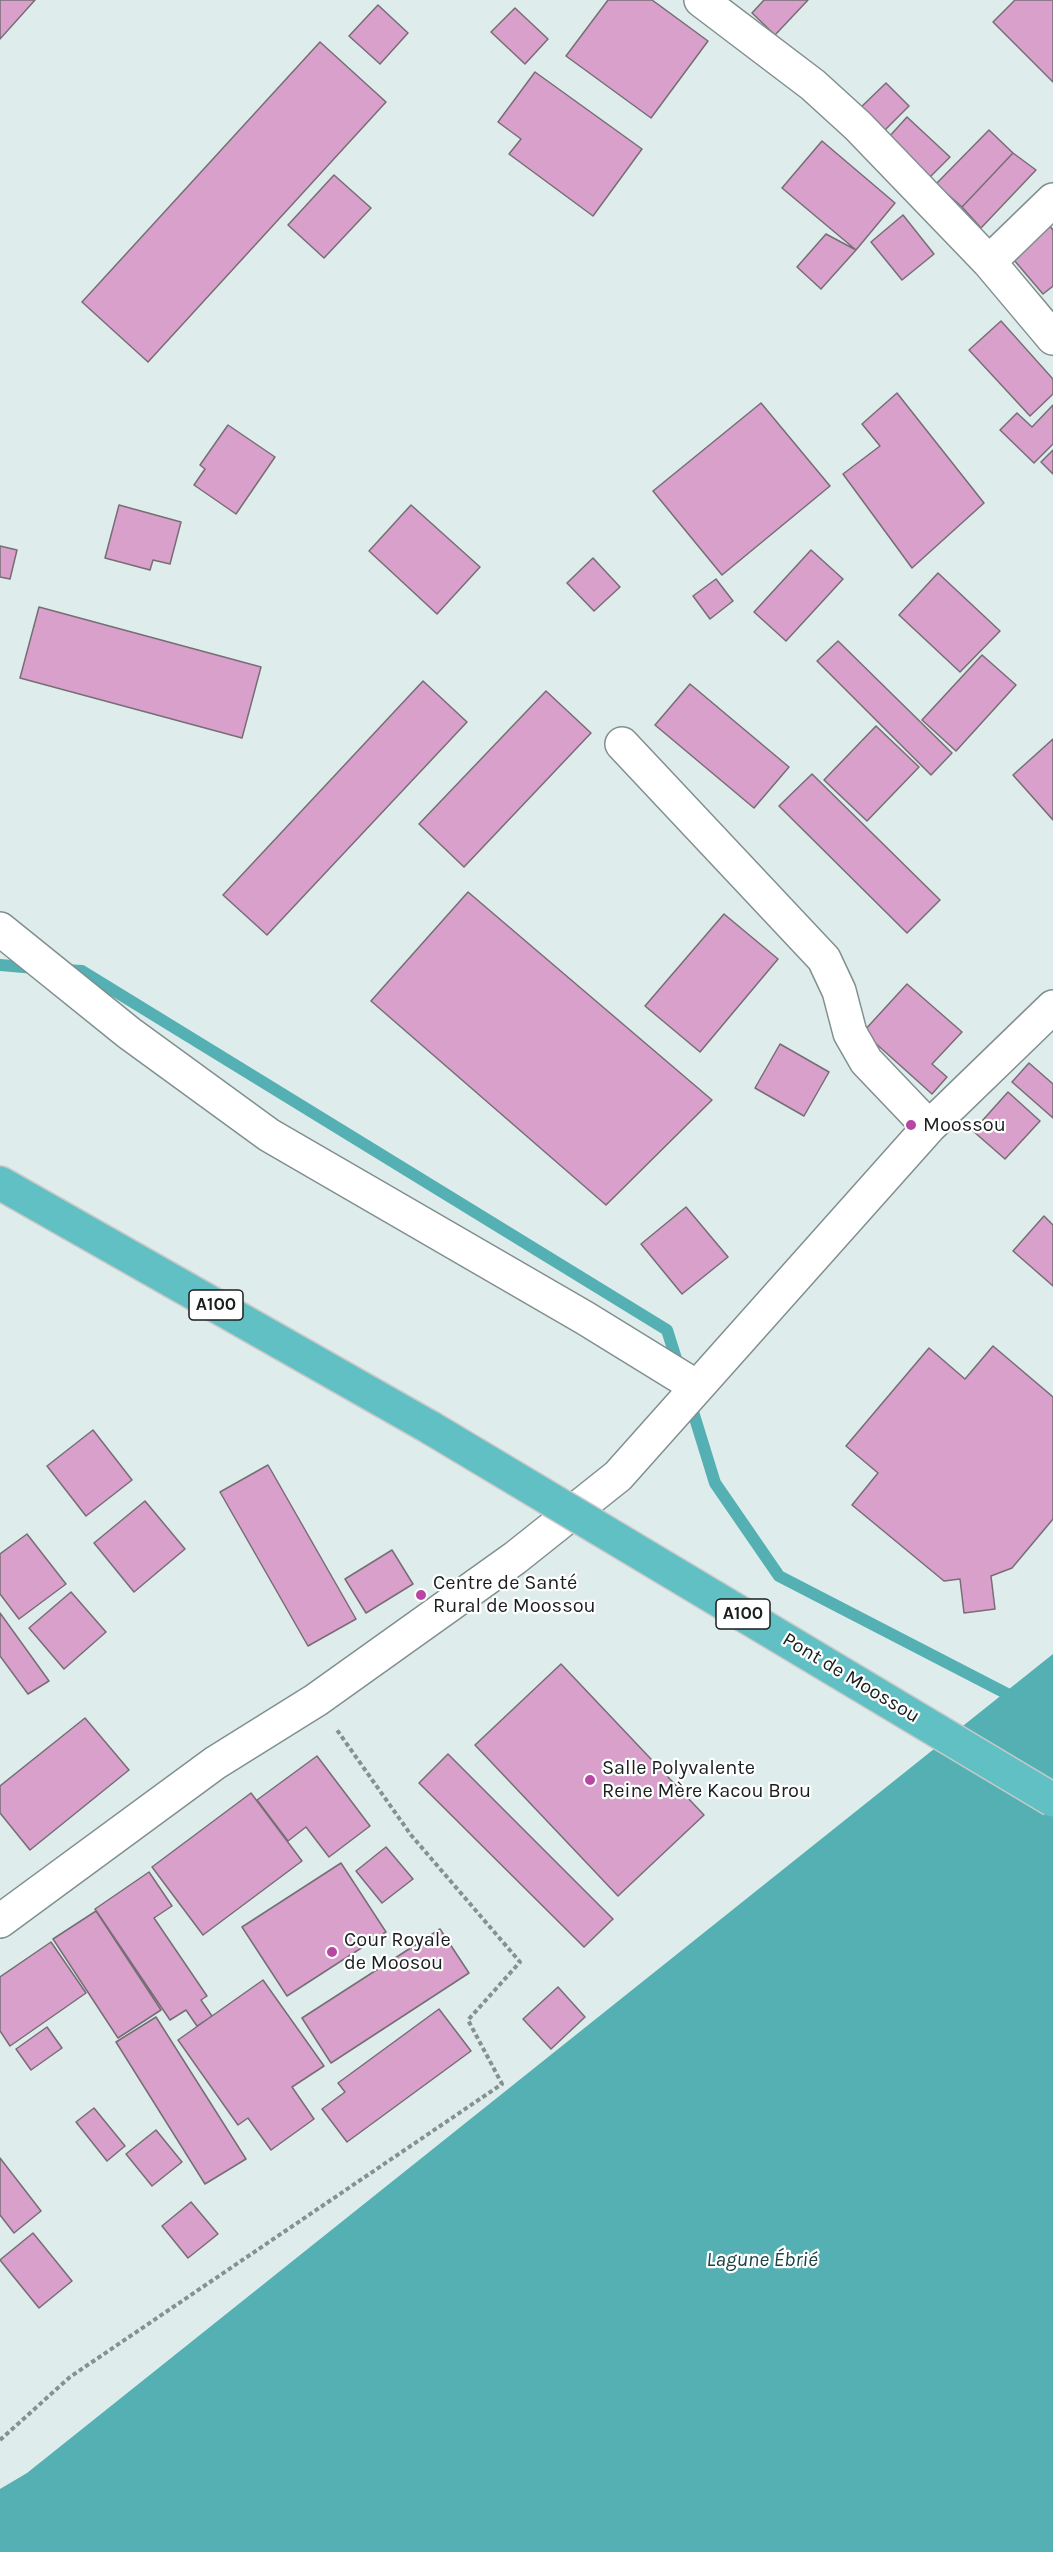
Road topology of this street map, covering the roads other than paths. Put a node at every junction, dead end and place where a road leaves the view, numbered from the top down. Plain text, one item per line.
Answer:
1 (705, 1) edge
2 (1053, 200) edge
3 (989, 262) junction
4 (1053, 338) edge
5 (622, 744) dead end
6 (0, 929) edge
7 (1053, 1007) edge
8 (929, 1127) junction
9 (0, 1183) edge
10 (697, 1387) junction
11 (1053, 1800) edge
12 (0, 1921) edge

1 - 3 street
2 - 3 street
3 - 4 street
5 - 8 street
6 - 10 street
7 - 8 street
8 - 10 street
9 - 11 highway, Pont de Moossou / A100, bridge
10 - 12 street

